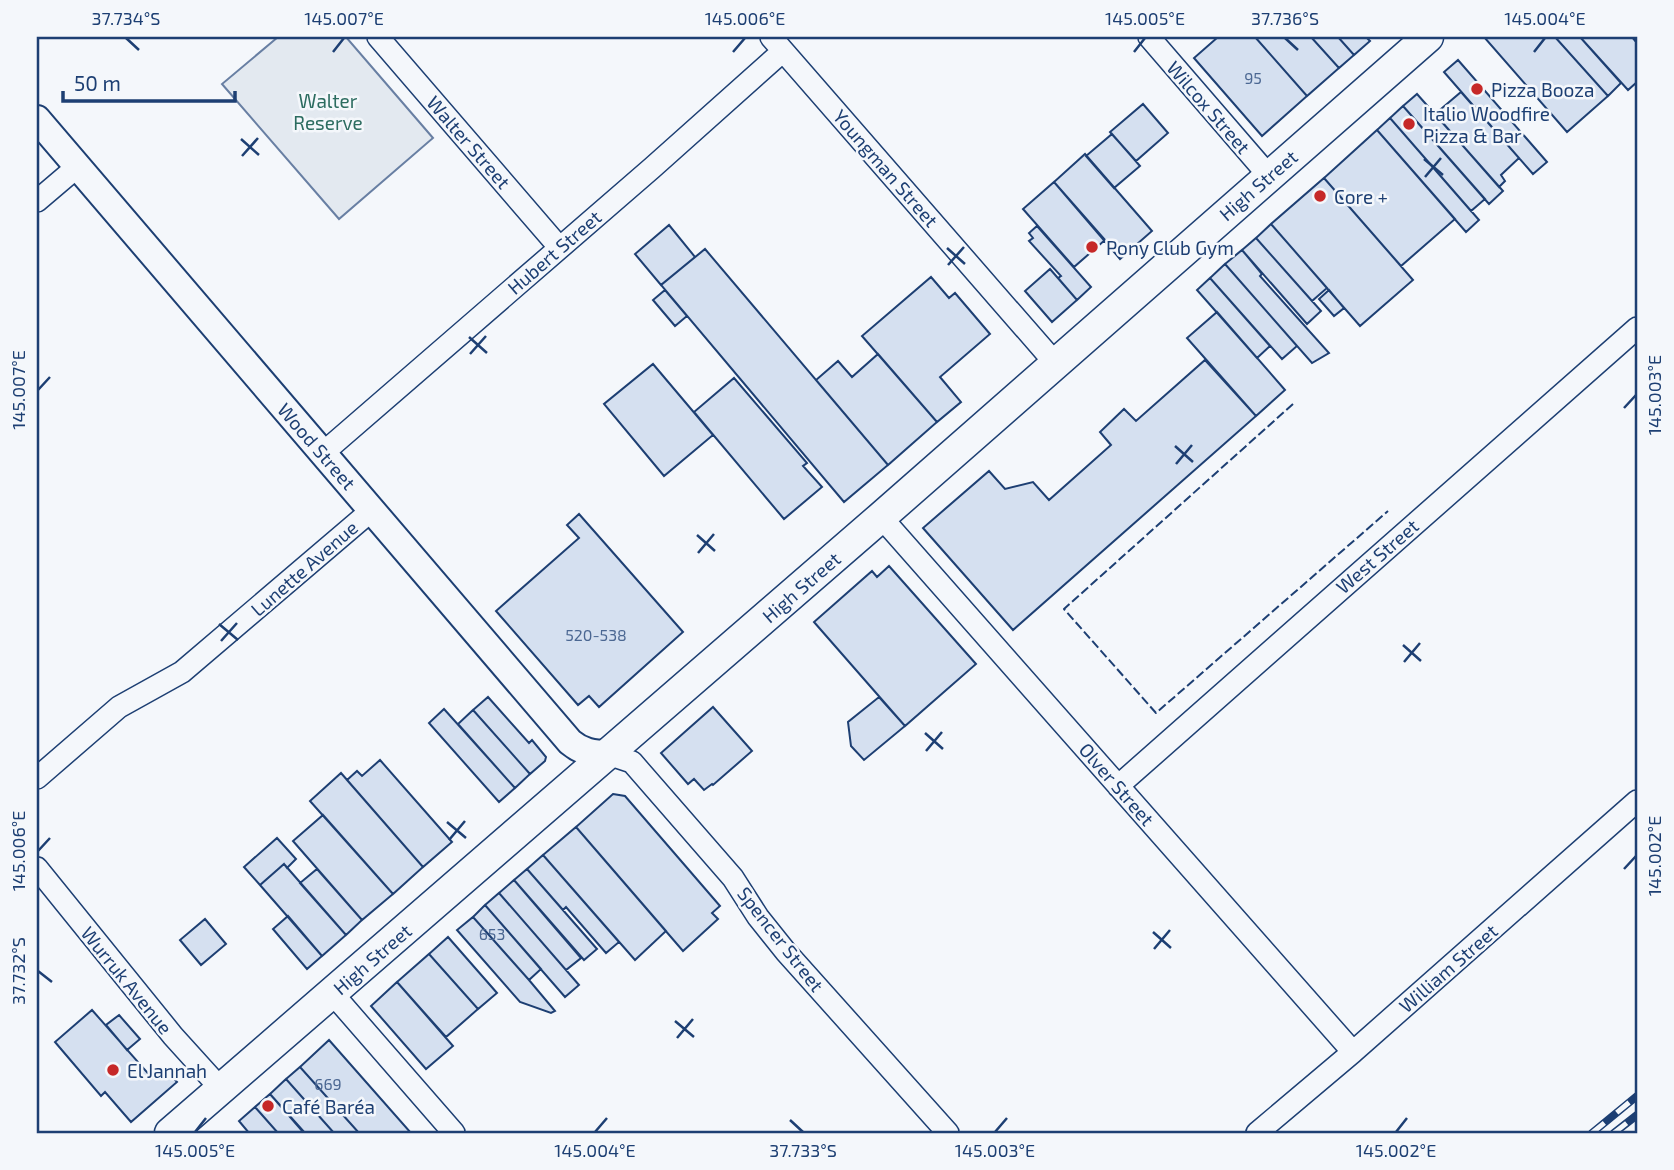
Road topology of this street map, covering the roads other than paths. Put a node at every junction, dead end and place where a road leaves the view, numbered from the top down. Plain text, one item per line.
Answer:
1 (378, 37) edge
2 (1149, 37) edge
3 (1428, 37) edge
4 (777, 44) edge
5 (37, 119) edge
6 (78, 167) junction
7 (1269, 176) junction
8 (37, 201) edge
9 (559, 247) junction
10 (1637, 328) edge
11 (1056, 364) junction
12 (323, 453) junction
13 (372, 510) junction
14 (881, 517) junction
15 (608, 754) junction
16 (37, 778) edge
17 (1118, 786) junction
18 (1637, 801) edge
19 (37, 868) edge
20 (332, 993) junction
21 (1353, 1052) junction
22 (221, 1089) junction
23 (170, 1133) edge
24 (454, 1133) edge
25 (948, 1133) edge
26 (1257, 1133) edge

1 - 9 street, Walter Street
2 - 7 street, Wilcox Street
3 - 7 main road, High Street
4 - 9 street, Hubert Street
4 - 11 street, Youngman Street
5 - 6 street, Wood Street
6 - 8 street
6 - 12 street, Wood Street
7 - 11 main road, High Street
9 - 12 street, Hubert Street
10 - 17 street, West Street
11 - 14 main road, High Street
12 - 13 street, Wood Street
13 - 15 street, Wood Street
13 - 16 street, Lunette Avenue
14 - 15 main road, High Street
14 - 17 street, Olver Street
15 - 20 main road, High Street
15 - 25 street, Spencer Street
17 - 21 street, Olver Street
18 - 21 street, William Street
19 - 22 street, Wurruk Avenue
20 - 22 main road, High Street
20 - 24 street
21 - 26 street, William Street
22 - 23 main road, High Street

